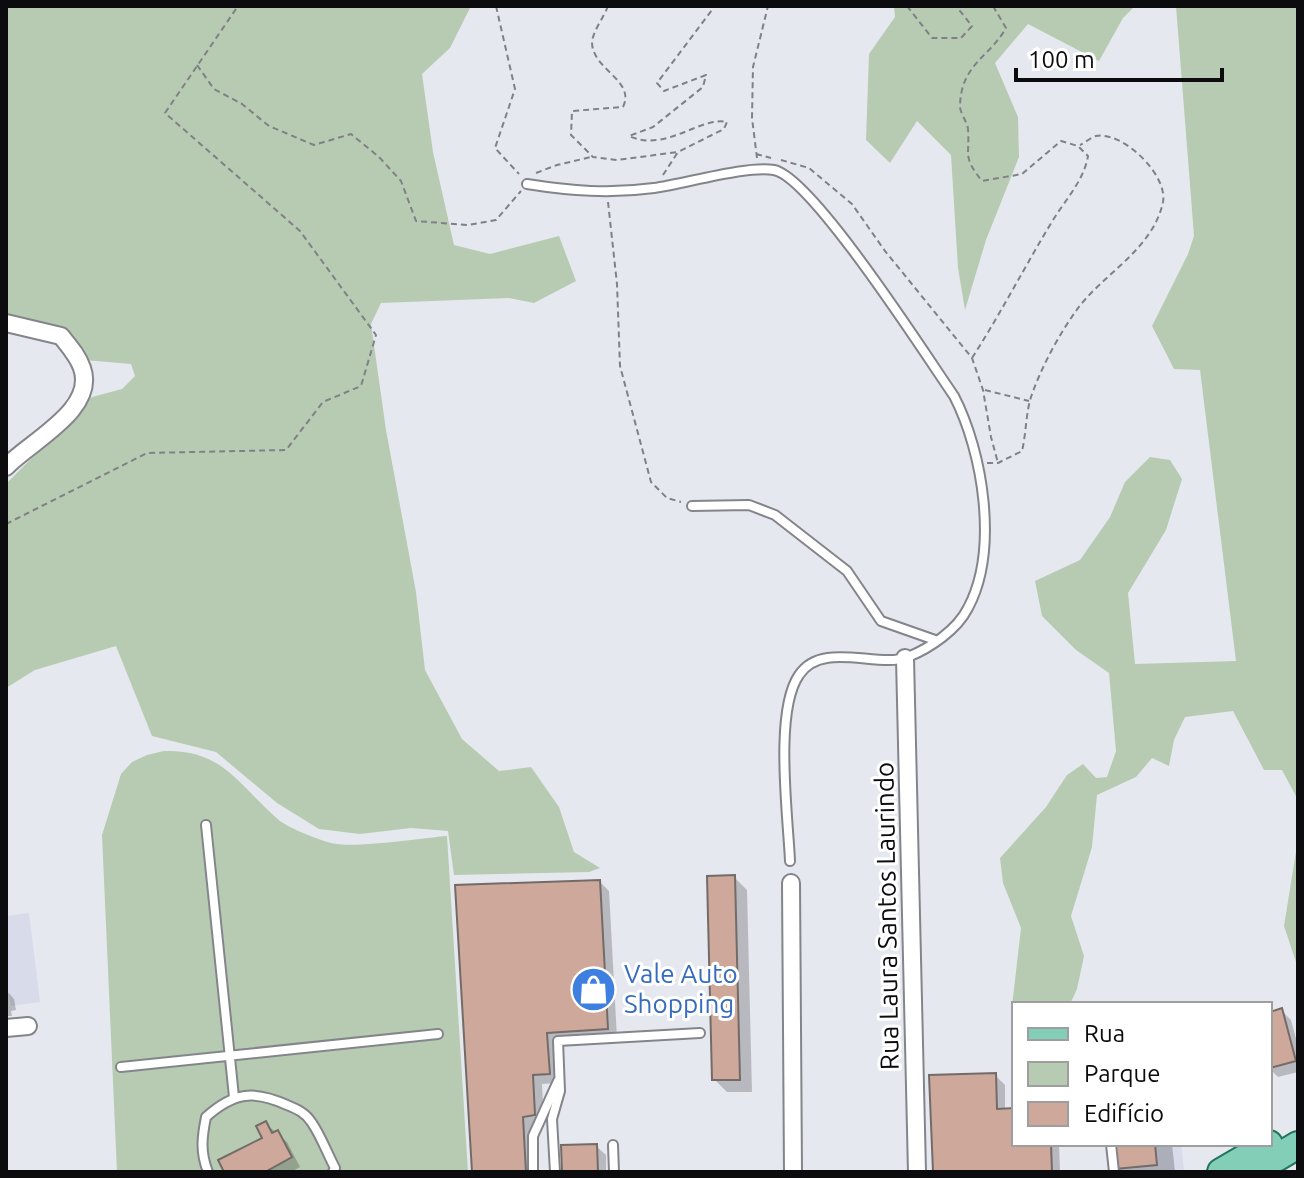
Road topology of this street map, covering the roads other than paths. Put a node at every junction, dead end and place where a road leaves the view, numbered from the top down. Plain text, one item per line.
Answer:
1 (527, 184) road end
2 (6, 323) edge
3 (6, 467) edge
4 (692, 506) road end
5 (935, 640) junction
6 (905, 658) junction
7 (206, 825) dead end
8 (790, 861) dead end
9 (791, 883) dead end
10 (28, 1026) dead end
11 (6, 1028) edge
12 (700, 1033) dead end
13 (438, 1034) dead end
14 (230, 1055) junction
15 (121, 1067) dead end
16 (560, 1077) junction
17 (234, 1097) junction
18 (544, 1110) junction
19 (554, 1111) junction
20 (1298, 1126) edge
21 (1272, 1142) edge
22 (613, 1145) dead end
23 (1298, 1145) edge
24 (1111, 1146) edge
25 (1266, 1146) edge
26 (208, 1172) edge
27 (333, 1172) edge
28 (533, 1172) edge
29 (555, 1172) edge
30 (614, 1172) edge
31 (793, 1172) edge
32 (917, 1172) edge
33 (1114, 1172) edge
34 (1221, 1172) edge
35 (1253, 1172) edge

1 - 5 lane
2 - 3 street
4 - 5 lane
5 - 6 lane
6 - 8 lane
6 - 32 street, Rua Laura Santos Laurindo
7 - 14 lane
9 - 31 street
10 - 11 street
12 - 16 lane
13 - 14 lane
14 - 15 lane
14 - 17 lane
16 - 18 lane
16 - 19 lane
17 - 26 lane
17 - 27 lane
18 - 19 lane
18 - 28 lane
19 - 29 lane
20 - 21 main road
22 - 30 lane
23 - 35 main road
24 - 33 lane
25 - 34 main road

